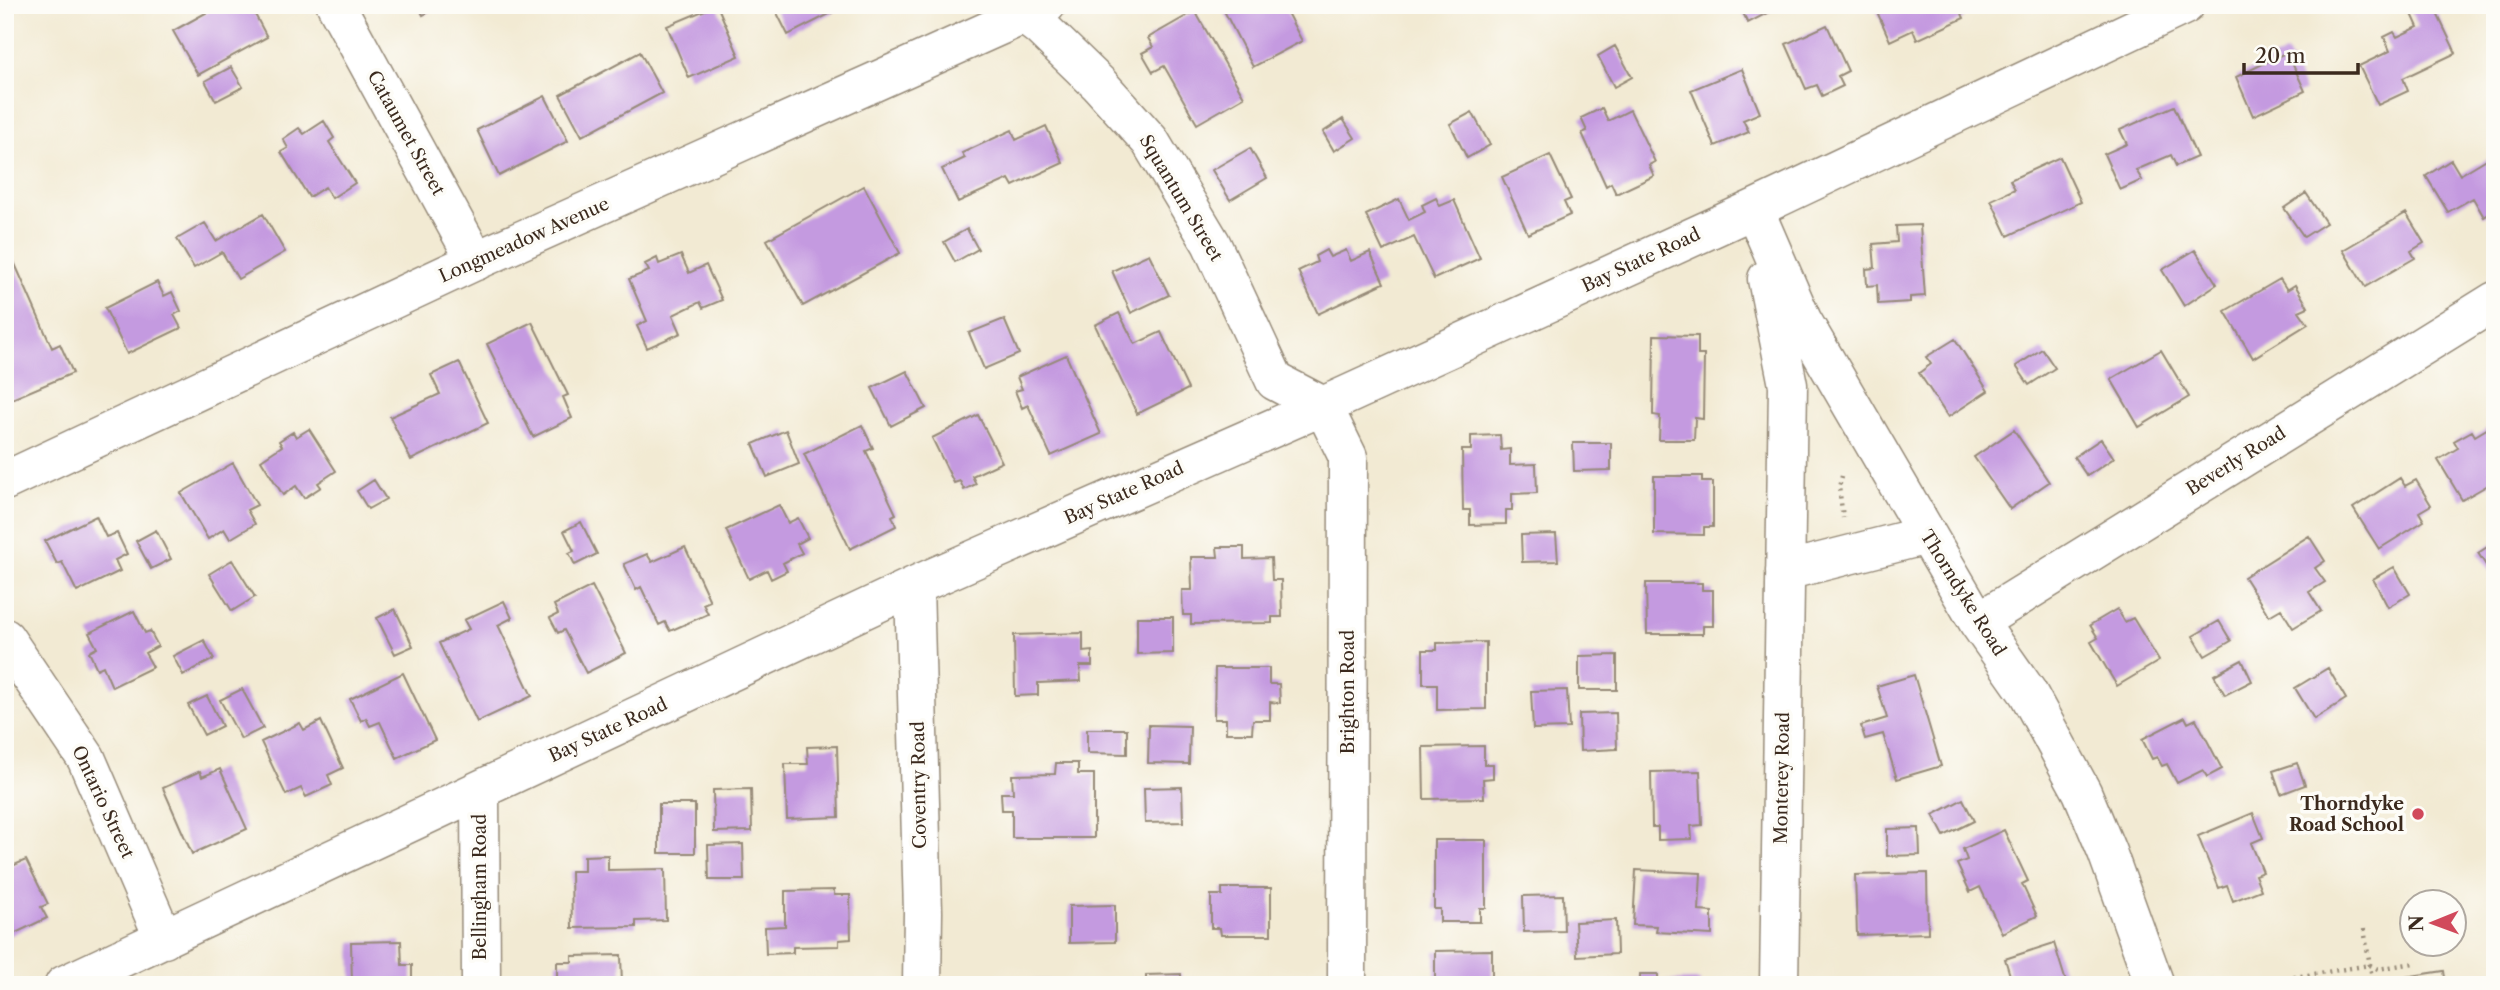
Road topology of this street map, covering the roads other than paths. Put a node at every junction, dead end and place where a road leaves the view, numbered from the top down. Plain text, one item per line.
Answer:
1 (336, 5) edge
2 (2185, 5) edge
3 (1027, 9) edge
4 (1754, 209) junction
5 (476, 261) junction
6 (2495, 301) edge
7 (1323, 406) junction
8 (5, 481) edge
9 (1927, 535) junction
10 (1785, 571) junction
11 (914, 586) junction
12 (1978, 622) junction
13 (5, 638) edge
14 (480, 790) junction
15 (164, 939) junction
16 (64, 985) edge
17 (481, 985) edge
18 (922, 985) edge
19 (1347, 985) edge
20 (1780, 985) edge
21 (2155, 985) edge

1 - 5 street, Cataumet Street
2 - 4 street, Bay State Road
3 - 5 street, Longmeadow Avenue
3 - 7 street, Squantum Street
4 - 7 street, Bay State Road
4 - 9 street, Thorndyke Road
4 - 10 street, Monterey Road
5 - 8 street, Longmeadow Avenue
6 - 12 street, Beverly Road
7 - 11 street, Bay State Road
7 - 19 street, Brighton Road
9 - 10 street
9 - 12 street, Thorndyke Road
10 - 20 street, Monterey Road
11 - 14 street, Bay State Road
11 - 18 street, Coventry Road
12 - 21 street, Thorndyke Road
13 - 15 street, Ontario Street
14 - 15 street, Bay State Road
14 - 17 street, Bellingham Road
15 - 16 street, Bay State Road

